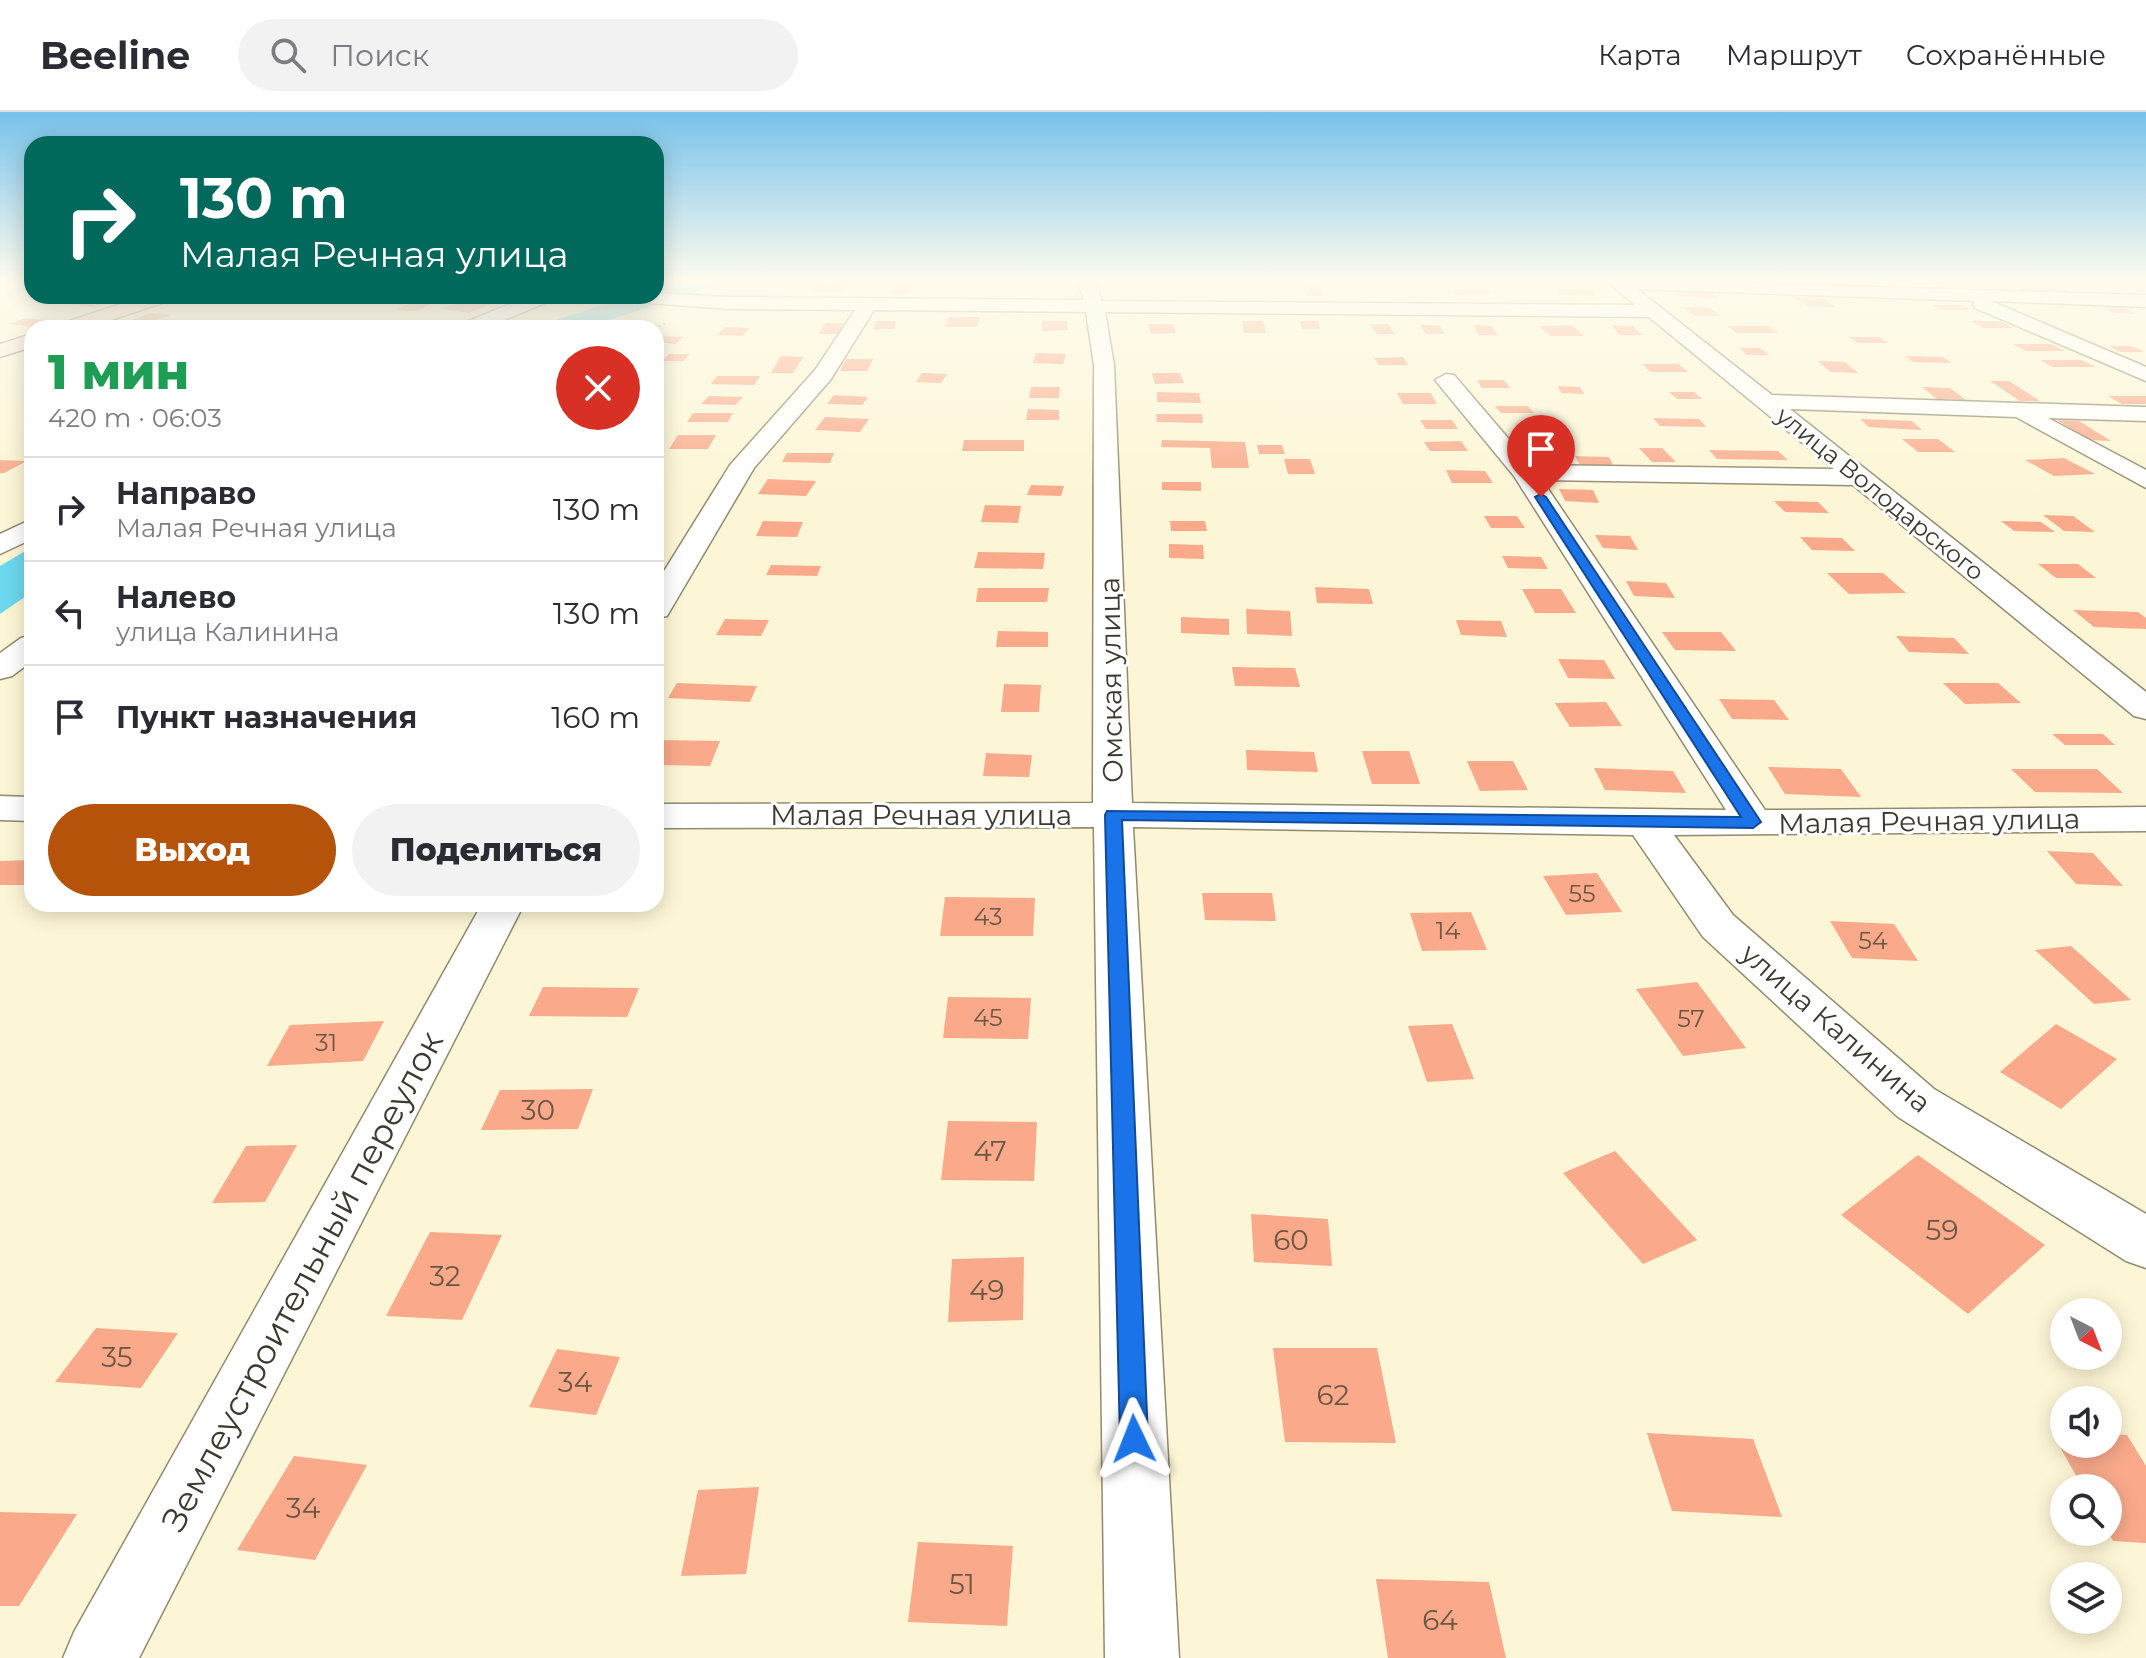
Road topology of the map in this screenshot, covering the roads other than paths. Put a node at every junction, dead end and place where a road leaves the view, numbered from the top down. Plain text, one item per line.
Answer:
1 (838, 351) edge
2 (1102, 351) edge
3 (1703, 351) edge
4 (2091, 351) edge
5 (2146, 375) edge
6 (1446, 380) dead end
7 (1767, 402) junction
8 (2018, 410) junction
9 (2146, 414) edge
10 (1524, 472) junction
11 (1860, 477) junction
12 (2146, 480) edge
13 (24, 532) edge
14 (0, 546) edge
15 (664, 596) edge
16 (24, 651) edge
17 (0, 669) edge
18 (2146, 709) edge
19 (0, 808) edge
20 (24, 809) edge
21 (1113, 815) junction
22 (664, 816) edge
23 (2146, 819) edge
24 (1753, 822) junction
25 (1645, 823) junction
26 (499, 912) edge
27 (2146, 1243) edge
28 (100, 1658) edge
29 (1142, 1658) edge

1 - 15 street
2 - 21 street, Омская улица
3 - 7 street, улица Володарского
4 - 5 street
6 - 10 street
7 - 8 street
7 - 11 street, улица Володарского
8 - 9 street
8 - 12 street
10 - 11 street
10 - 24 street
11 - 18 street, улица Володарского
13 - 14 street
16 - 17 street
19 - 20 street
21 - 22 street, Малая Речная улица
21 - 25 street, Малая Речная улица
21 - 29 street, Омская улица
23 - 24 street, Малая Речная улица
24 - 25 street, Малая Речная улица
25 - 27 street, улица Калинина
26 - 28 street, Землеустроительный переулок

